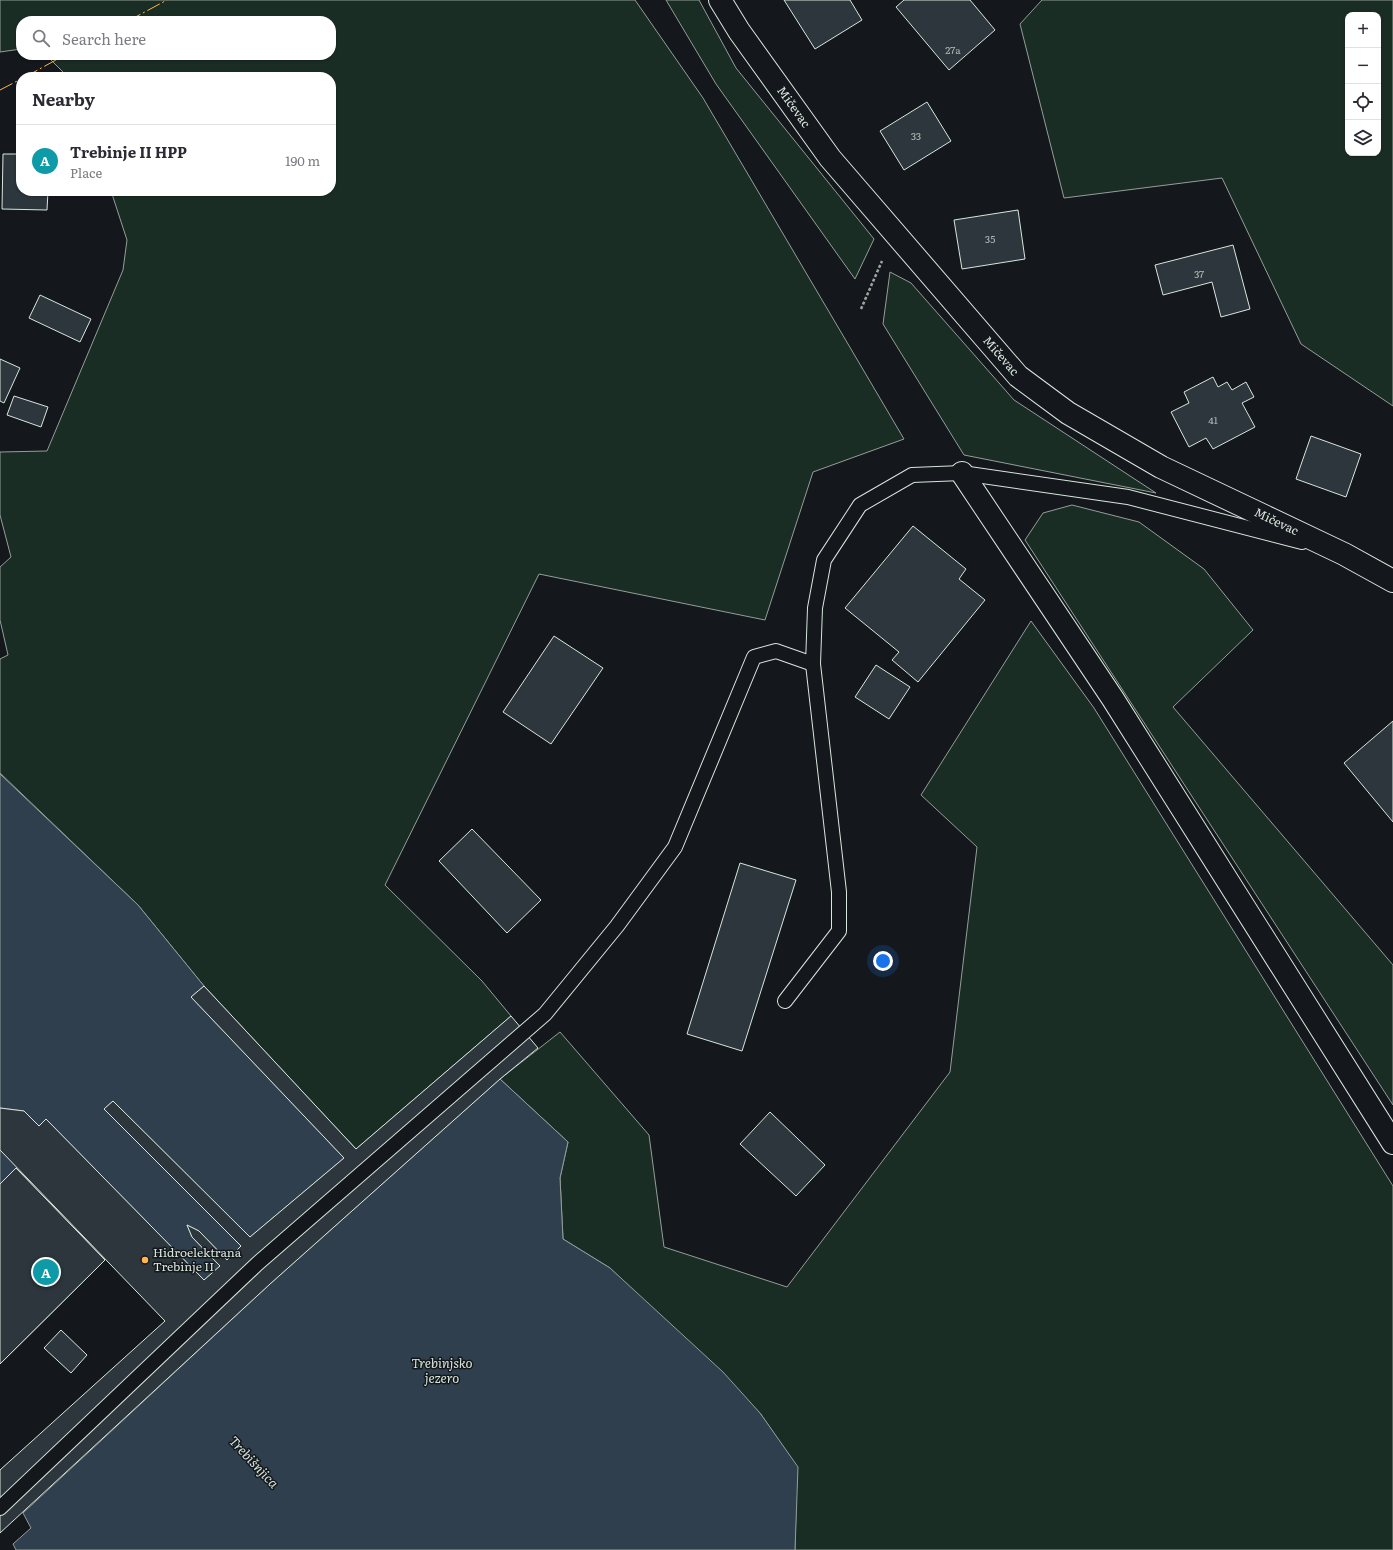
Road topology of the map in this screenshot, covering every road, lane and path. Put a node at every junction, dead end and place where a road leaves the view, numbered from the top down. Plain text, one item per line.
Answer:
1 (720, 0) edge
2 (894, 233) junction
3 (861, 309) dead end
4 (962, 473) junction
5 (1344, 554) junction
6 (1393, 581) edge
7 (813, 664) junction
8 (785, 1001) dead end
9 (1393, 1143) edge
10 (0, 1508) edge

1 - 2 street, Mičevac
2 - 3 path
2 - 5 street, Mičevac
4 - 5 lane
4 - 7 lane
4 - 9 street
5 - 6 street, Mičevac
7 - 8 lane
7 - 10 lane

